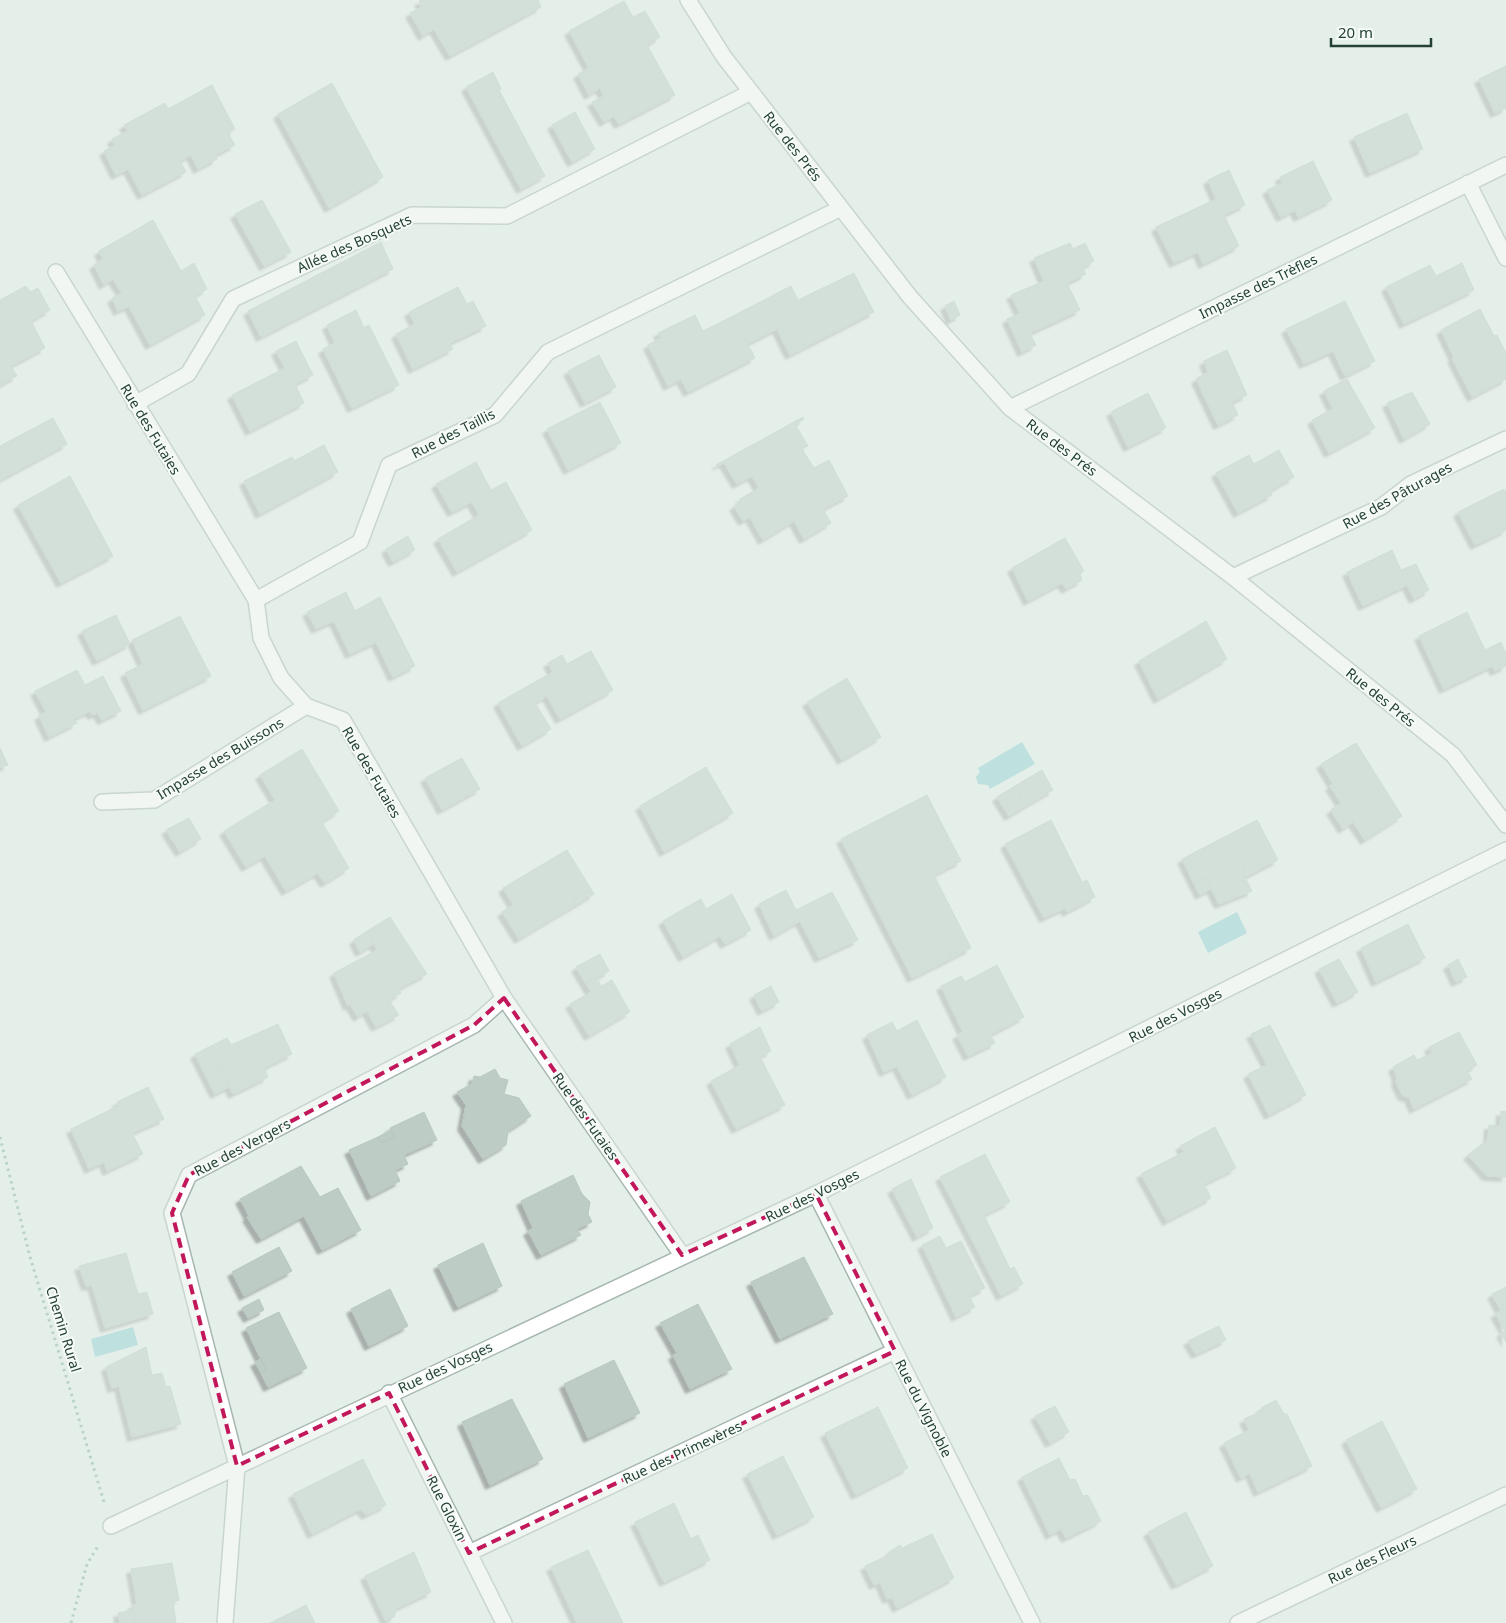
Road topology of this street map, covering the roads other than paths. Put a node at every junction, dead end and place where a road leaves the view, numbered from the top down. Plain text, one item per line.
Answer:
1 (688, 0) edge
2 (751, 92) junction
3 (1506, 165) edge
4 (1468, 182) junction
5 (841, 208) junction
6 (1506, 258) edge
7 (56, 272) dead end
8 (135, 404) junction
9 (1010, 408) junction
10 (1506, 439) edge
11 (1233, 577) junction
12 (256, 600) junction
13 (306, 706) junction
14 (102, 802) dead end
15 (1506, 825) edge
16 (1506, 850) edge
17 (504, 998) junction
18 (816, 1194) junction
19 (682, 1255) junction
20 (895, 1351) junction
21 (389, 1393) junction
22 (237, 1466) junction
23 (1506, 1496) edge
24 (111, 1526) road end
25 (469, 1553) junction
26 (224, 1623) edge
27 (504, 1623) edge
28 (1032, 1623) edge
29 (1238, 1623) edge

1 - 2 street, Rue des Prés
2 - 5 street, Rue des Prés
2 - 8 street, Allée des Bosquets
3 - 4 street, Impasse des Trèfles
4 - 6 street
4 - 9 street, Impasse des Trèfles
5 - 9 street, Rue des Prés
5 - 12 street, Rue des Taillis
7 - 8 street, Rue des Futaies
8 - 12 street, Rue des Futaies
9 - 11 street, Rue des Prés
10 - 11 street, Rue des Pâturages
11 - 15 street, Rue des Prés
12 - 13 street, Rue des Futaies
13 - 14 street, Impasse des Buissons
13 - 17 street, Rue des Futaies
16 - 18 street, Rue des Vosges
17 - 19 street, Rue des Futaies
17 - 22 street, Rue des Vergers
18 - 19 street, Rue des Vosges
18 - 20 street, Rue du Vignoble
19 - 21 street, Rue des Vosges
20 - 25 street, Rue des Primevères
20 - 28 street, Rue du Vignoble
21 - 22 street, Rue des Vosges
21 - 25 street, Rue Gloxin
22 - 24 street, Rue des Vosges
22 - 26 street, Rue des Vergers
23 - 29 street, Rue des Fleurs
25 - 27 street, Rue Gloxin

